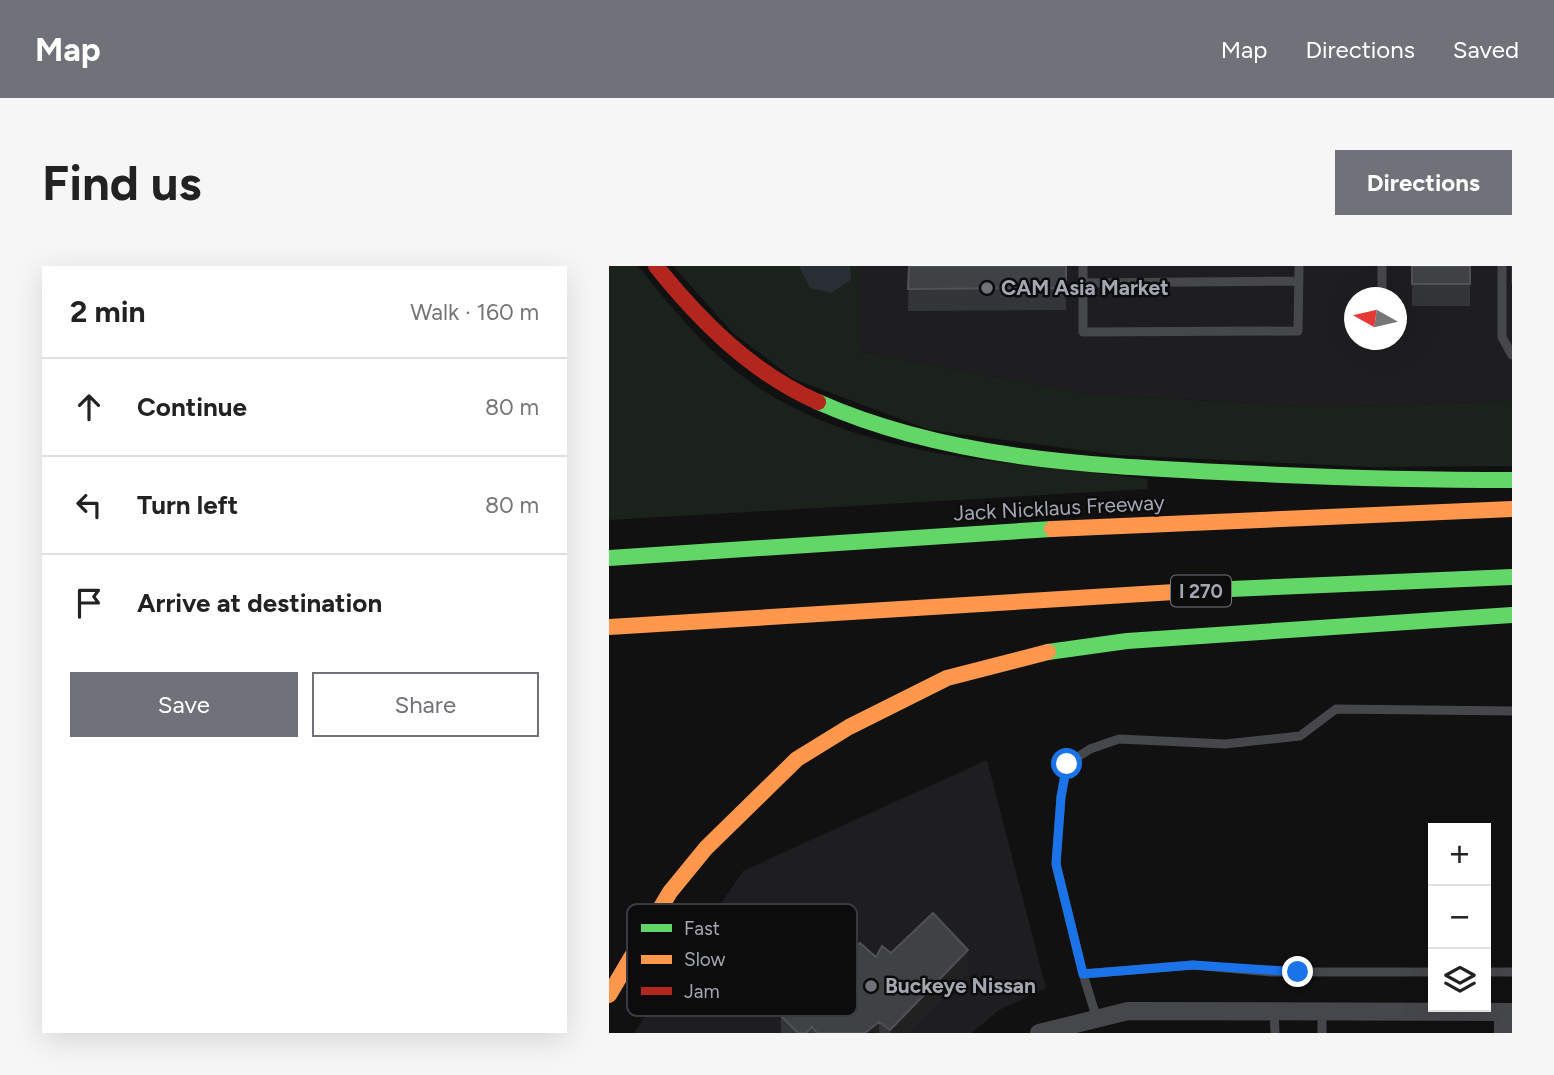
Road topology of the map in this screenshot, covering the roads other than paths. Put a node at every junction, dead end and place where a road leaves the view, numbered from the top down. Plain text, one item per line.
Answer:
1 (656, 266) edge
2 (1083, 266) edge
3 (1299, 266) edge
4 (1382, 266) edge
5 (1502, 266) edge
6 (1299, 281) junction
7 (1083, 283) junction
8 (1382, 287) edge
9 (1507, 312) edge
10 (1512, 355) edge
11 (1512, 480) edge
12 (1512, 509) edge
13 (609, 558) edge
14 (1512, 577) edge
15 (1512, 615) edge
16 (609, 627) edge
17 (1512, 711) edge
18 (663, 904) edge
19 (627, 965) edge
20 (1428, 972) edge
21 (1491, 972) edge
22 (1512, 972) edge
23 (1083, 974) junction
24 (609, 995) edge
25 (1274, 1010) junction
26 (1322, 1011) junction
27 (1508, 1012) edge
28 (1096, 1016) junction
29 (1039, 1033) edge
30 (1275, 1033) edge
31 (1322, 1033) edge
32 (1503, 1033) edge

1 - 11 highway
2 - 7 lane
3 - 6 lane
4 - 8 lane
5 - 9 lane
6 - 7 lane
6 - 7 lane
9 - 10 lane
12 - 13 highway, Jack Nicklaus Freeway
14 - 16 highway, I 270
15 - 18 highway
17 - 23 lane
19 - 24 highway
20 - 23 lane
21 - 22 lane
23 - 28 lane
25 - 26 street
25 - 28 street
25 - 30 lane
26 - 27 street
26 - 31 lane
27 - 32 street
28 - 29 street

